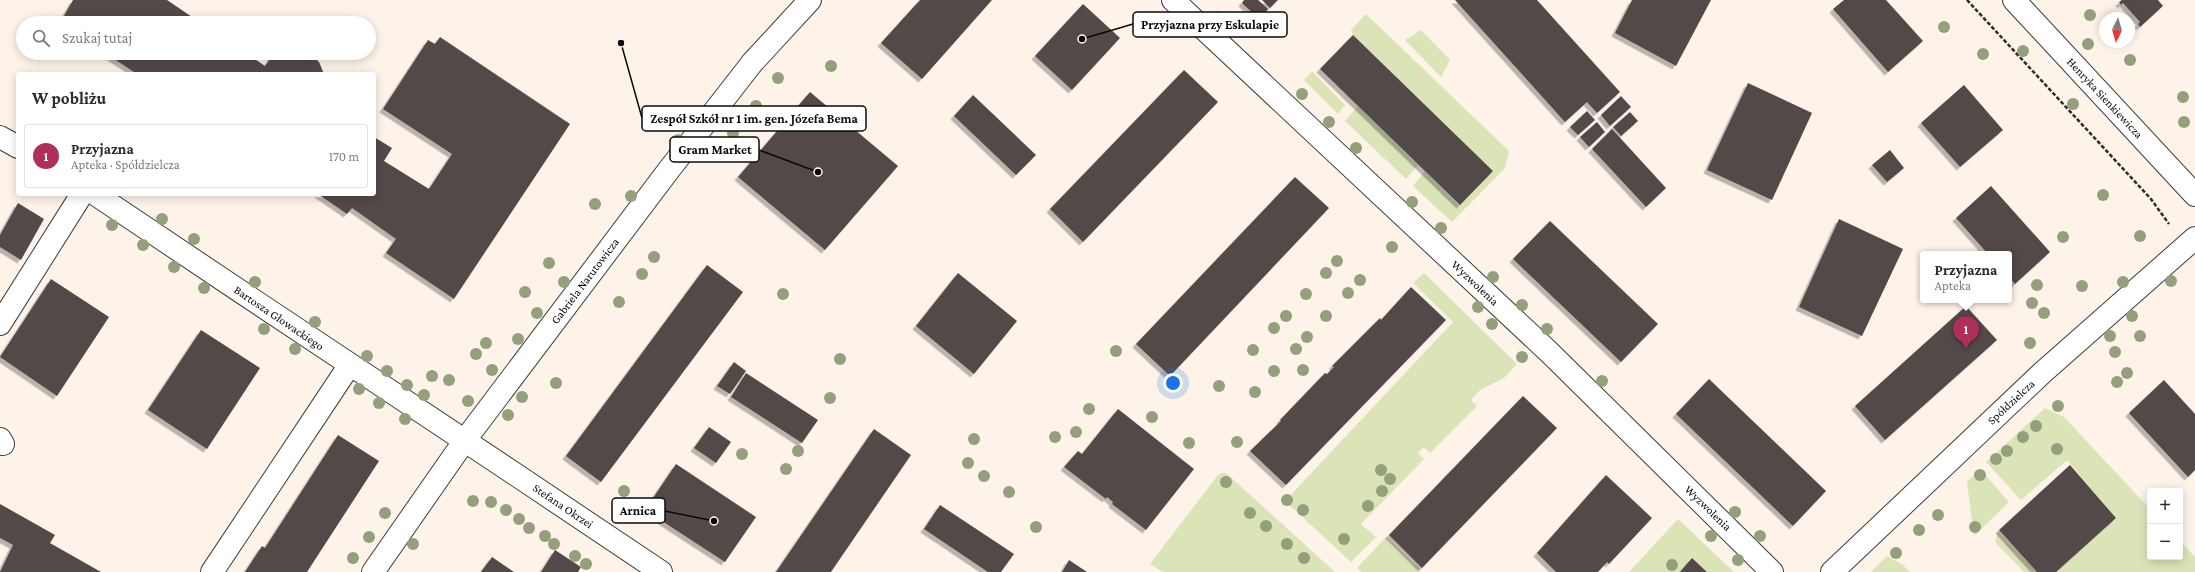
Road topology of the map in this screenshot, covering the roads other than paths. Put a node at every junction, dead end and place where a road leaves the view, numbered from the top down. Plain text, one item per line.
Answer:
1 (810, 0) edge
2 (1173, 0) edge
3 (2014, 0) edge
4 (0, 137) edge
5 (16, 146) edge
6 (2195, 195) edge
7 (81, 196) edge
8 (98, 196) edge
9 (2190, 242) edge
10 (0, 324) edge
11 (349, 366) junction
12 (465, 440) junction
13 (212, 572) edge
14 (373, 572) edge
15 (661, 572) edge
16 (1772, 572) edge
17 (1832, 572) edge

1 - 12 street, Gabriela Narutowicza
2 - 16 street, Wyzwolenia
3 - 6 street, Henryka Sienkiewicza
4 - 5 street
7 - 10 street
8 - 11 street, Bartosza Głowackiego
9 - 17 street, Spółdzielcza
11 - 12 street, Bartosza Głowackiego
11 - 13 street
12 - 14 street, Gabriela Narutowicza
12 - 15 street, Stefana Okrzei

